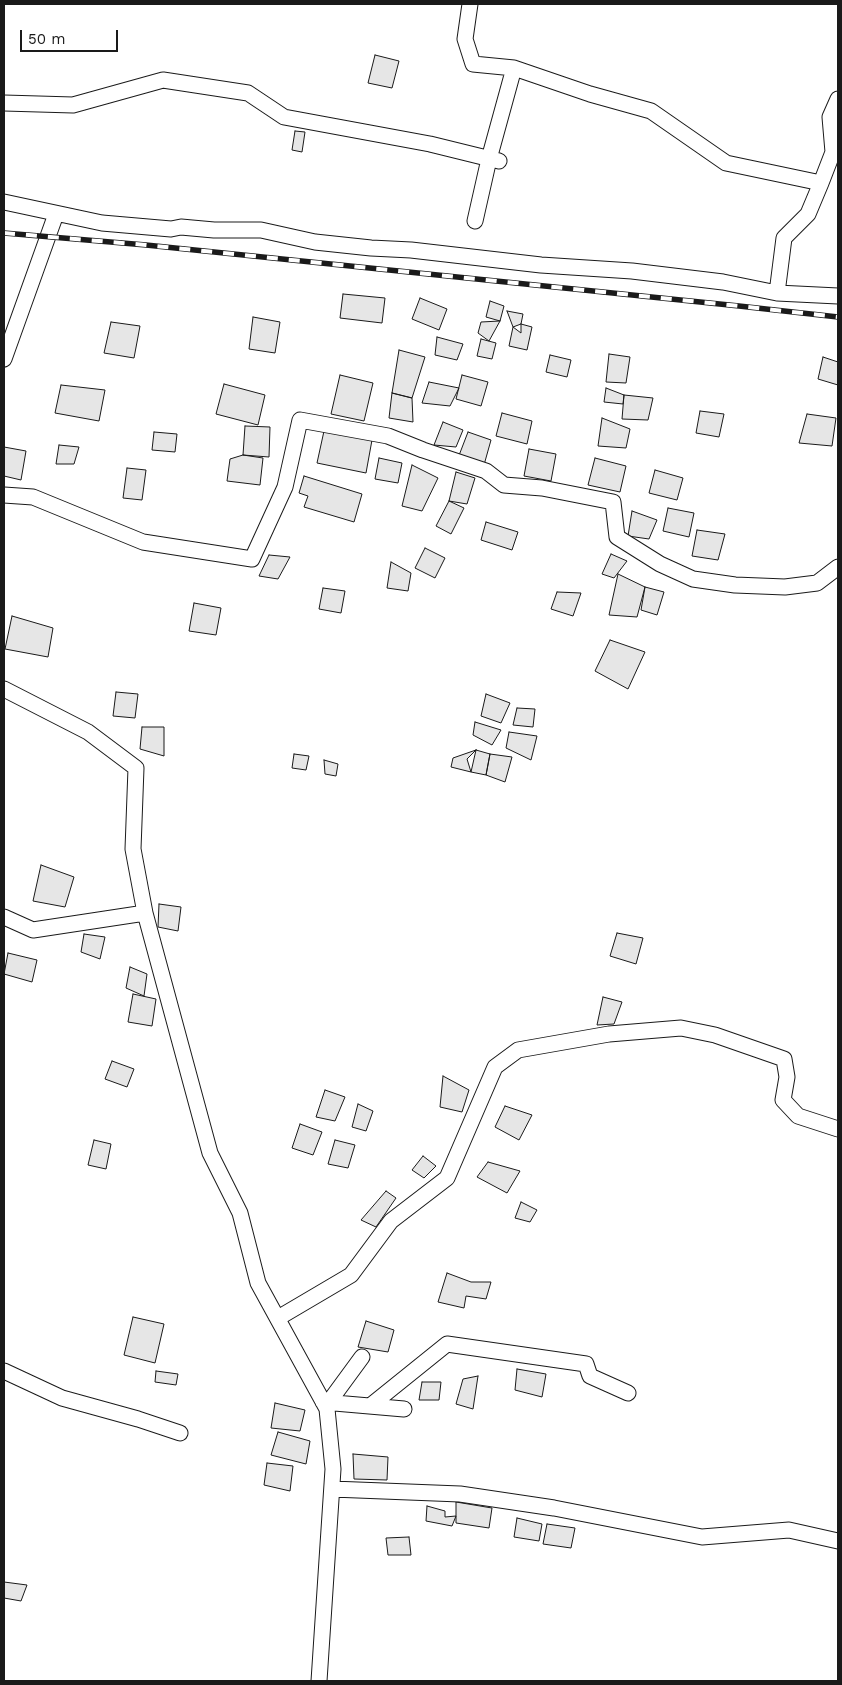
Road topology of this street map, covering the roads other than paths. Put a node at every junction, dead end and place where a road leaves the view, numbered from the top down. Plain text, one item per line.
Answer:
1 (470, 4) edge
2 (514, 68) junction
3 (838, 98) edge
4 (4, 103) edge
5 (494, 160) junction
6 (821, 183) junction
7 (4, 202) edge
8 (56, 214) junction
9 (475, 221) dead end
10 (777, 293) junction
11 (838, 296) edge
12 (8, 334) edge
13 (4, 359) edge
14 (4, 495) edge
15 (838, 567) edge
16 (4, 689) edge
17 (145, 914) junction
18 (4, 917) edge
19 (838, 1129) edge
20 (278, 1318) junction
21 (362, 1357) dead end
22 (4, 1371) edge
23 (628, 1393) dead end
24 (326, 1402) junction
25 (370, 1406) junction
26 (404, 1408) dead end
27 (180, 1433) dead end
28 (332, 1489) junction
29 (838, 1541) edge
30 (319, 1681) edge

1 - 2 street
2 - 5 street
2 - 6 street
3 - 6 street
4 - 5 street
5 - 9 street
6 - 10 street
7 - 8 street
8 - 10 street
8 - 12 street
10 - 11 street
12 - 13 street
14 - 15 street
16 - 17 street
17 - 18 street
17 - 20 street
19 - 20 street
20 - 24 street
21 - 24 street
22 - 27 street
23 - 25 street
24 - 25 street
24 - 28 street
25 - 26 street
28 - 29 street
28 - 30 street

